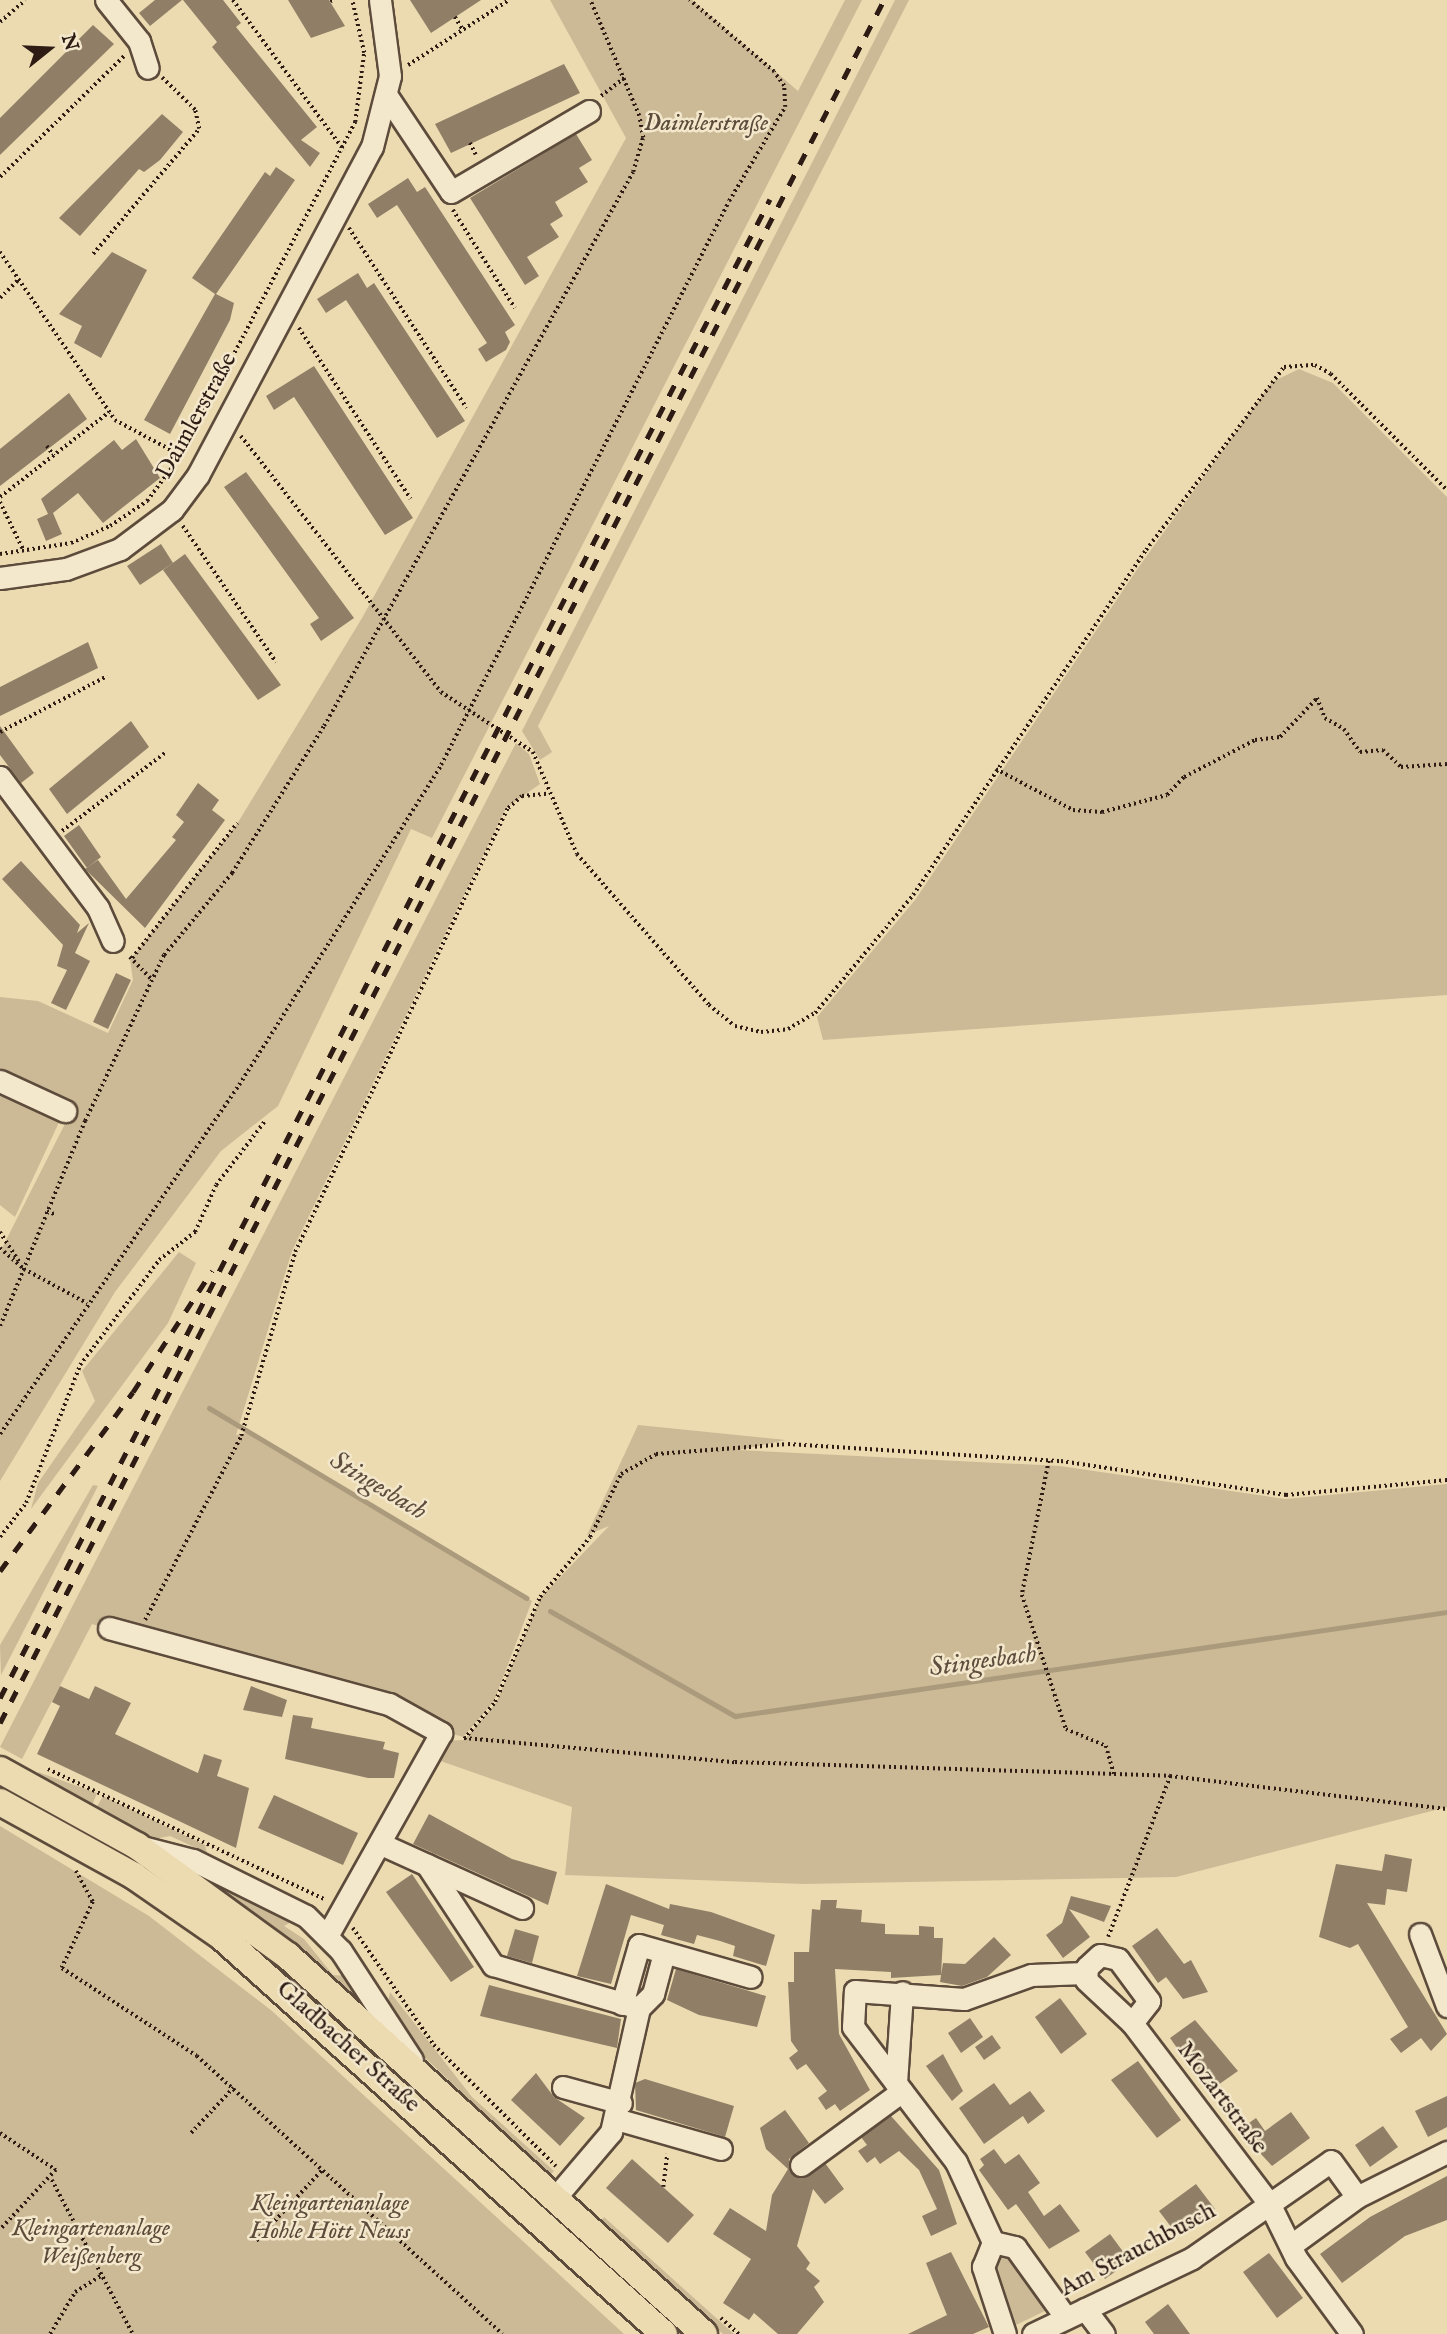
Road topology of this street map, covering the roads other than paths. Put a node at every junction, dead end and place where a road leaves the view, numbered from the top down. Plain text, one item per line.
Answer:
1 (106, 0) edge
2 (380, 0) edge
3 (148, 68) road end
4 (389, 86) junction
5 (589, 111) road end
6 (0, 578) edge
7 (0, 777) edge
8 (113, 941) road end
9 (0, 1081) edge
10 (65, 1111) dead end
11 (109, 1629) dead end
12 (0, 1770) edge
13 (0, 1802) edge
14 (381, 1844) junction
15 (137, 1846) junction
16 (426, 1865) junction
17 (522, 1908) dead end
18 (328, 1934) junction
19 (1420, 1934) dead end
20 (1085, 1973) junction
21 (751, 1977) dead end
22 (902, 1992) junction
23 (630, 2006) junction
24 (1447, 2006) edge
25 (1132, 2023) junction
26 (425, 2079) junction
27 (564, 2087) dead end
28 (899, 2087) junction
29 (618, 2111) junction
30 (721, 2150) dead end
31 (1447, 2152) edge
32 (802, 2165) dead end
33 (562, 2189) junction
34 (1357, 2197) junction
35 (1270, 2205) junction
36 (993, 2242) junction
37 (1294, 2243) junction
38 (1085, 2309) junction
39 (1066, 2318) junction
40 (708, 2321) edge
41 (664, 2334) edge
42 (1005, 2334) edge
43 (1033, 2334) edge
44 (1104, 2334) edge
45 (1353, 2334) edge

1 - 3 street
2 - 4 street, Daimlerstraße
4 - 5 street, Daimlerstraße
4 - 6 street, Daimlerstraße
7 - 8 street
9 - 10 street
11 - 14 street
12 - 15 main road, Gladbacher Straße
13 - 41 main road, Gladbacher Straße
14 - 16 street
14 - 18 street
15 - 18 street, Gladbacher Straße
15 - 26 main road, Gladbacher Straße
16 - 17 street
16 - 23 street
18 - 26 street, Gladbacher Straße
19 - 24 street
20 - 22 street
20 - 25 street, Mozartstraße
20 - 25 street
21 - 23 street
22 - 28 street
22 - 28 street
23 - 29 street
25 - 35 street, Mozartstraße
26 - 33 main road, Gladbacher Straße
27 - 29 street
28 - 32 street
28 - 36 street
29 - 30 street
29 - 33 street
31 - 34 street
33 - 40 main road, Gladbacher Straße
34 - 35 street, Am Strauchbusch
34 - 37 street
35 - 37 street, Mozartstraße
35 - 38 street, Am Strauchbusch
36 - 39 street
36 - 42 street
37 - 45 street, Mozartstraße
38 - 39 street, Am Strauchbusch
38 - 44 street
39 - 43 street, Am Strauchbusch

